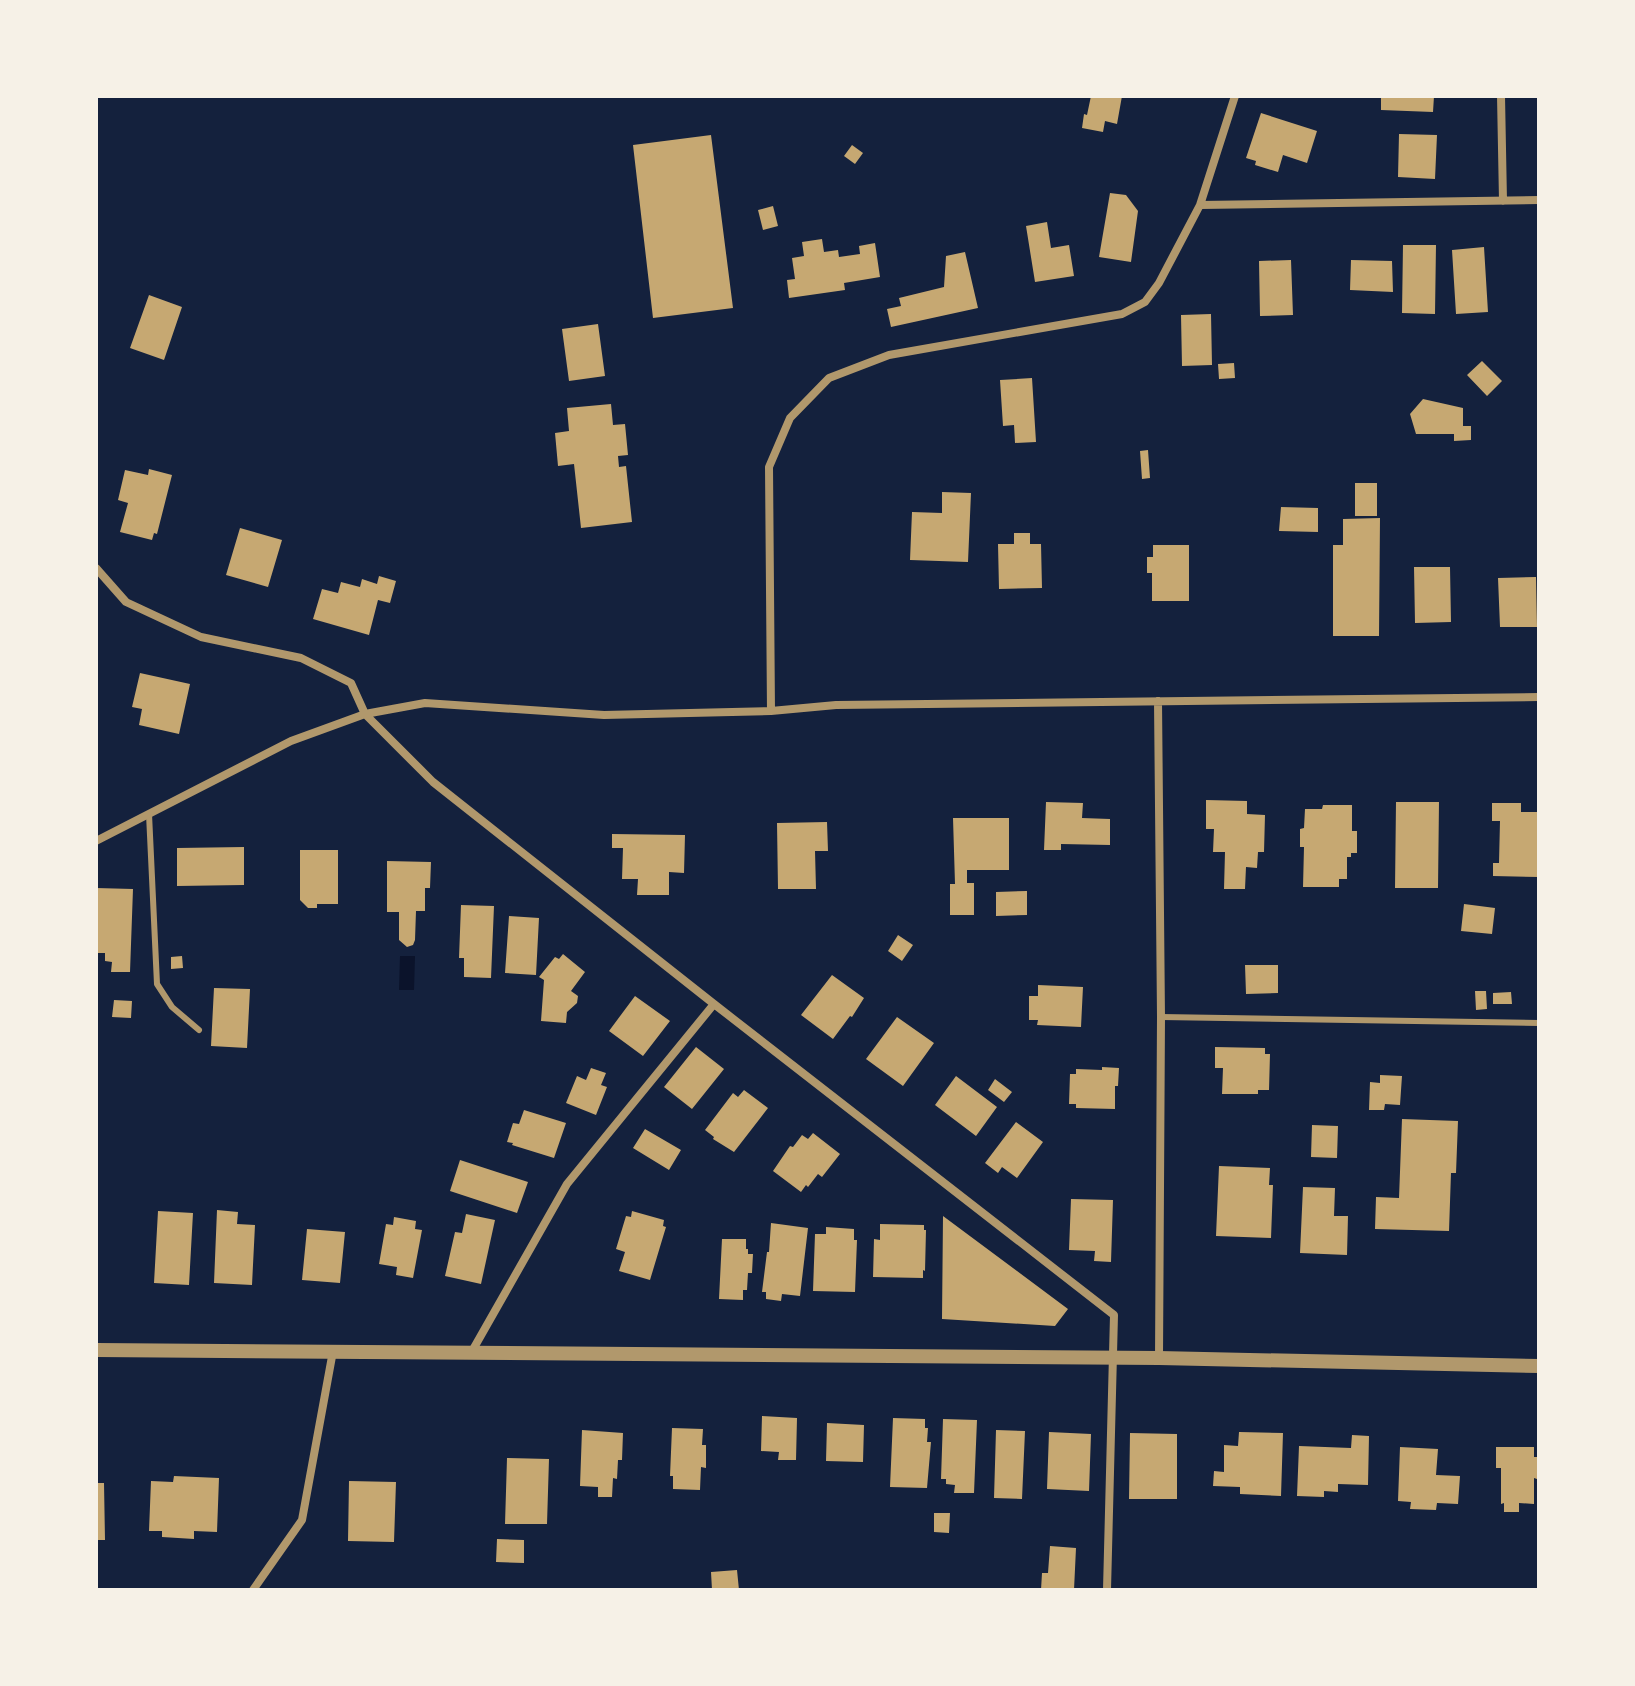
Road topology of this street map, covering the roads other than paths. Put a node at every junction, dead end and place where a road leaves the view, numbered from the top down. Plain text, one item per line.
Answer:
1 (1235, 96) edge
2 (1501, 96) edge
3 (1539, 200) edge
4 (1503, 201) junction
5 (1200, 205) junction
6 (96, 568) edge
7 (1539, 697) edge
8 (1158, 701) junction
9 (771, 711) junction
10 (365, 714) junction
11 (149, 814) junction
12 (96, 841) edge
13 (714, 1004) junction
14 (1161, 1017) junction
15 (1539, 1023) edge
16 (199, 1030) dead end
17 (96, 1350) edge
18 (333, 1351) junction
19 (471, 1353) junction
20 (1113, 1358) junction
21 (1159, 1358) junction
22 (1539, 1366) edge
23 (253, 1590) edge
24 (1107, 1590) edge

1 - 5 street
2 - 4 street
3 - 4 street
4 - 5 street
5 - 9 street
6 - 10 street
7 - 8 street
8 - 9 street
8 - 14 street
9 - 10 street
10 - 11 street
10 - 13 street
11 - 12 street
11 - 16 lane
13 - 19 street
13 - 20 street
14 - 15 lane
14 - 21 street
17 - 18 street
18 - 19 street
18 - 23 street
19 - 20 street
20 - 21 street
20 - 24 street
21 - 22 street

